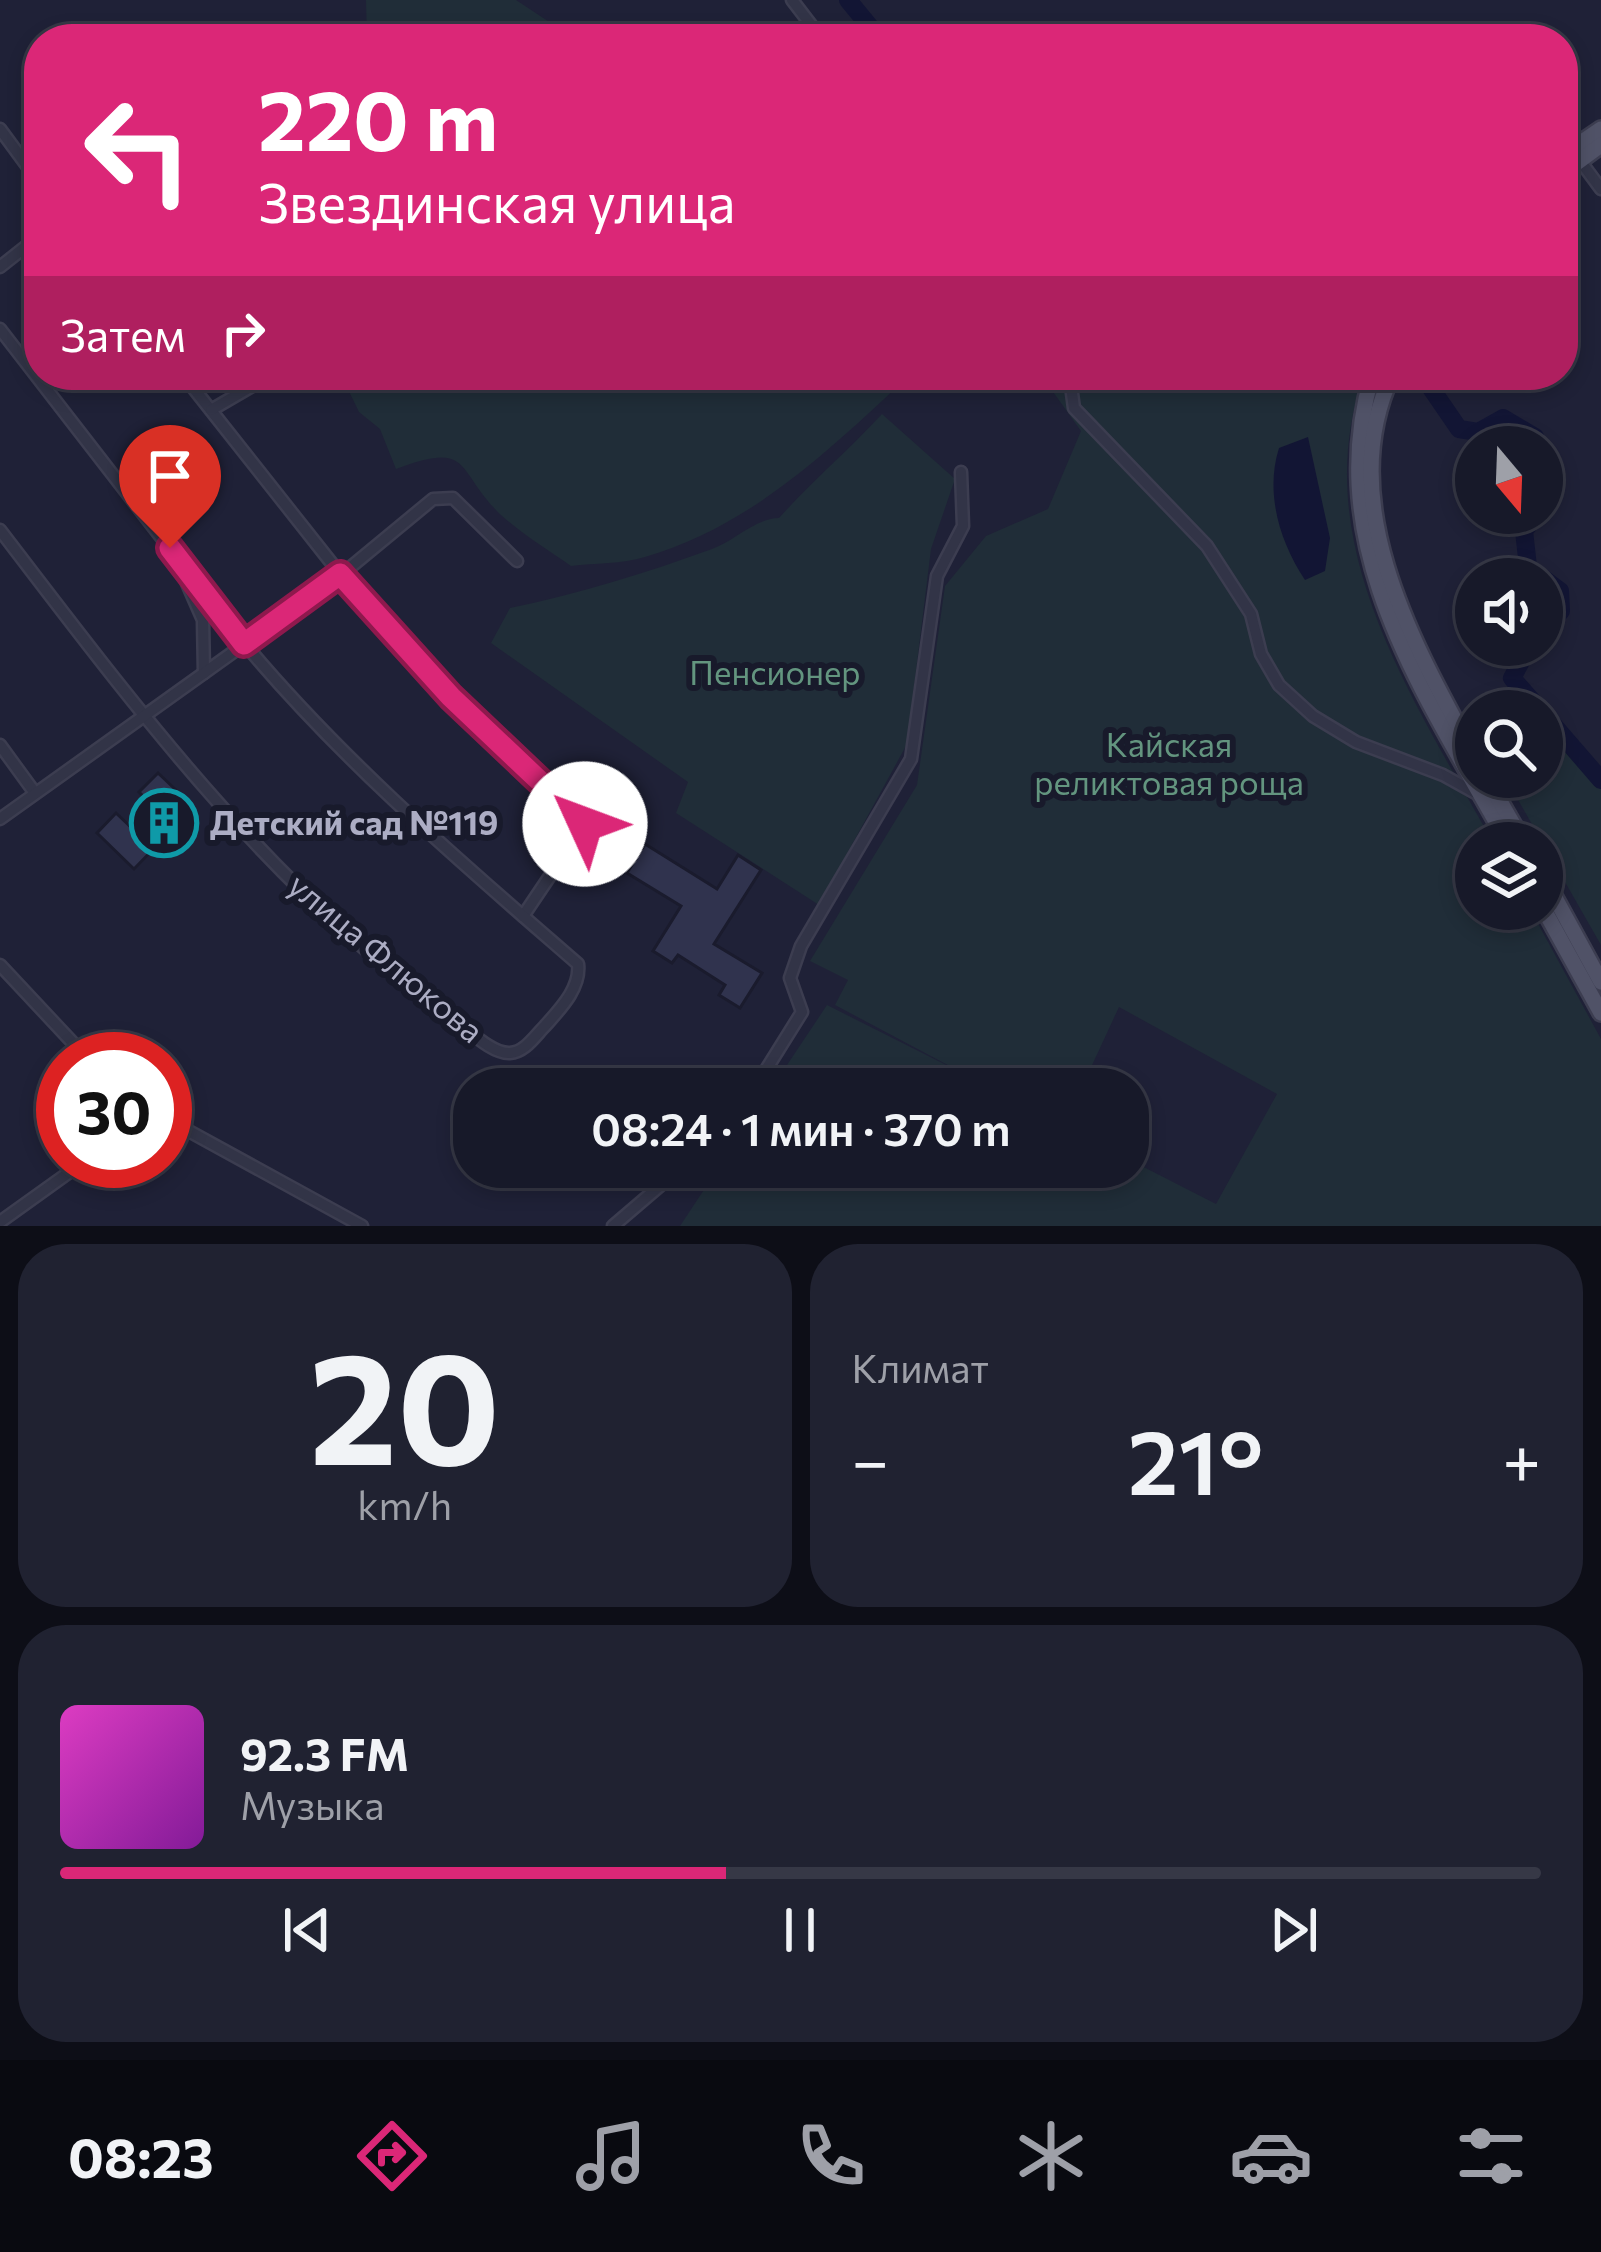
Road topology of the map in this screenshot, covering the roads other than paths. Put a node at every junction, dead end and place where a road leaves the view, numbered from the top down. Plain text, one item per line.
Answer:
1 (792, 0) edge
2 (810, 24) edge
3 (0, 129) edge
4 (1601, 129) edge
5 (1578, 150) edge
6 (24, 162) edge
7 (1578, 162) edge
8 (1601, 189) edge
9 (24, 248) edge
10 (0, 267) edge
11 (0, 329) edge
12 (24, 360) edge
13 (47, 390) edge
14 (195, 390) edge
15 (245, 390) edge
16 (1074, 390) edge
17 (1377, 390) edge
18 (1380, 390) edge
19 (211, 410) junction
20 (961, 472) dead end
21 (0, 530) edge
22 (170, 548) junction
23 (517, 561) dead end
24 (340, 574) junction
25 (244, 644) junction
26 (204, 673) junction
27 (143, 717) junction
28 (1455, 719) edge
29 (0, 745) edge
30 (1455, 747) edge
31 (1455, 782) edge
32 (35, 793) junction
33 (0, 819) edge
34 (1563, 912) edge
35 (523, 916) junction
36 (1556, 930) edge
37 (0, 964) edge
38 (1601, 982) edge
39 (1601, 1013) edge
40 (63, 1032) edge
41 (767, 1068) edge
42 (192, 1133) edge
43 (44, 1188) edge
44 (657, 1188) edge
45 (3, 1215) edge
46 (362, 1226) edge
47 (613, 1226) edge

1 - 2 street
3 - 6 street
4 - 5 main road
7 - 8 street
9 - 10 street
11 - 12 street
13 - 22 street
14 - 19 street
15 - 19 street
16 - 31 street
17 - 30 main road
18 - 28 main road
19 - 24 street
20 - 41 street
21 - 27 street, улица Флюкова
22 - 25 street
22 - 26 street
23 - 24 street
24 - 25 street
24 - 35 street
25 - 26 street
25 - 35 street
26 - 27 street
27 - 32 street
27 - 35 street, улица Флюкова
29 - 32 street
32 - 33 street
34 - 38 main road
36 - 39 main road
37 - 40 street
42 - 46 street
43 - 45 street
44 - 47 street

